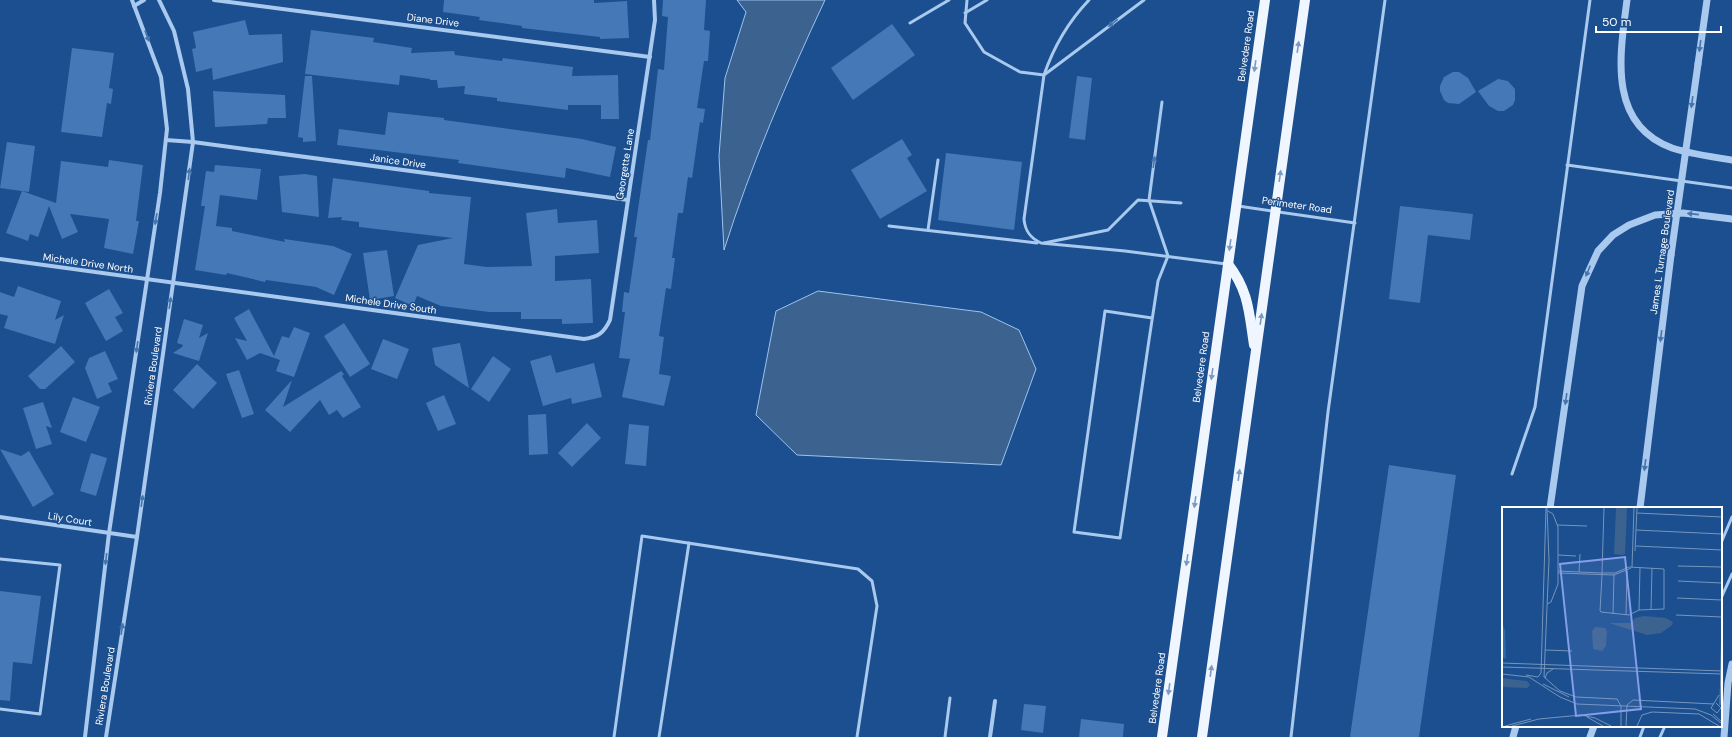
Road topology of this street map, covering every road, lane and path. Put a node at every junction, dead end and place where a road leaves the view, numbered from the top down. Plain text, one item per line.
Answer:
1 (132, 0) edge
2 (144, 0) edge
3 (159, 0) edge
4 (214, 0) edge
5 (654, 0) edge
6 (949, 0) edge
7 (967, 0) edge
8 (987, 0) edge
9 (1089, 0) edge
10 (1144, 0) edge
11 (1264, 0) edge
12 (1305, 0) edge
13 (1385, 0) edge
14 (1590, 0) edge
15 (1627, 0) edge
16 (1707, 0) edge
17 (134, 6) junction
18 (965, 12) junction
19 (910, 23) dead end
20 (650, 57) junction
21 (1044, 75) junction
22 (1162, 102) dead end
23 (166, 140) junction
24 (193, 142) junction
25 (938, 160) dead end
26 (1732, 160) edge
27 (1567, 165) junction
28 (1732, 188) edge
29 (628, 200) junction
30 (1149, 200) junction
31 (1181, 203) dead end
32 (1236, 206) junction
33 (1275, 212) junction
34 (1732, 220) edge
35 (1355, 223) junction
36 (890, 226) dead end
37 (928, 230) junction
38 (1041, 243) junction
39 (1168, 256) junction
40 (0, 259) edge
41 (1228, 264) junction
42 (147, 279) junction
43 (173, 283) junction
44 (1152, 318) junction
45 (605, 330) joint
46 (1256, 357) junction
47 (1512, 474) dead end
48 (1550, 507) edge
49 (1640, 507) edge
50 (0, 517) edge
51 (1732, 517) edge
52 (109, 533) junction
53 (137, 537) junction
54 (1722, 541) edge
55 (689, 543) junction
56 (0, 559) edge
57 (1732, 574) edge
58 (1722, 596) edge
59 (1732, 664) edge
60 (1732, 676) edge
61 (1728, 683) junction
62 (950, 698) dead end
63 (995, 701) dead end
64 (0, 709) edge
65 (1516, 727) edge
66 (1519, 727) edge
67 (1594, 727) edge
68 (1644, 727) edge
69 (1665, 727) edge
70 (85, 737) edge
71 (106, 737) edge
72 (614, 737) edge
73 (659, 737) edge
74 (856, 737) edge
75 (945, 737) edge
76 (990, 737) edge
77 (1162, 737) edge
78 (1202, 737) edge
79 (1291, 737) edge
80 (1513, 737) edge
81 (1518, 737) edge
82 (1590, 737) edge
83 (1640, 737) edge
84 (1660, 737) edge
85 (1724, 737) edge

1 - 17 street, Riviera Boulevard
2 - 17 street
3 - 24 street, Riviera Boulevard
4 - 20 street, Diane Drive
5 - 20 street, Georgette Lane
6 - 19 lane
7 - 18 lane
8 - 18 lane
9 - 21 lane
10 -> 21 lane
11 -> 32 main road, Belvedere Road
33 -> 12 main road
13 - 35 lane
14 - 27 lane
15 - 26 street
16 -> 49 street, James L Turnage Boulevard, bridge
17 -> 23 street, Riviera Boulevard
18 - 21 lane
20 - 29 street, Georgette Lane
21 - 38 lane
30 -> 22 lane
23 - 24 street, Janice Drive
23 -> 42 street, Riviera Boulevard
24 - 29 street, Janice Drive
43 -> 24 street, Riviera Boulevard
25 - 37 lane
27 - 28 lane
27 - 47 lane
29 - 45 street, Georgette Lane
30 - 31 lane
30 - 38 lane
30 - 39 lane
32 - 33 lane, Perimeter Road
32 -> 41 main road, Belvedere Road
33 - 35 lane, Perimeter Road
46 -> 33 main road
34 -> 48 street
35 - 79 lane
36 - 37 lane
37 - 38 lane
38 - 39 lane
39 - 41 lane
39 - 44 lane
40 - 42 street, Michele Drive North
41 - 46 main road
41 -> 77 main road, Belvedere Road
42 - 43 street, Michele Drive North
42 -> 52 street, Riviera Boulevard
43 - 45 street, Michele Drive South
53 -> 43 street, Riviera Boulevard
44 - 44 lane
78 -> 46 main road
50 - 52 street, Lily Court
51 - 54 lane
52 - 53 street, Lily Court
52 -> 70 street, Riviera Boulevard
71 -> 53 street, Riviera Boulevard
55 - 72 lane
55 - 73 lane
55 - 74 lane
56 - 64 lane
57 - 58 lane
59 - 61 street
60 - 61 street
61 - 85 street
62 - 75 lane
63 - 76 street
65 - 80 street
66 - 81 street
67 - 82 street
68 - 83 lane
69 - 84 lane

